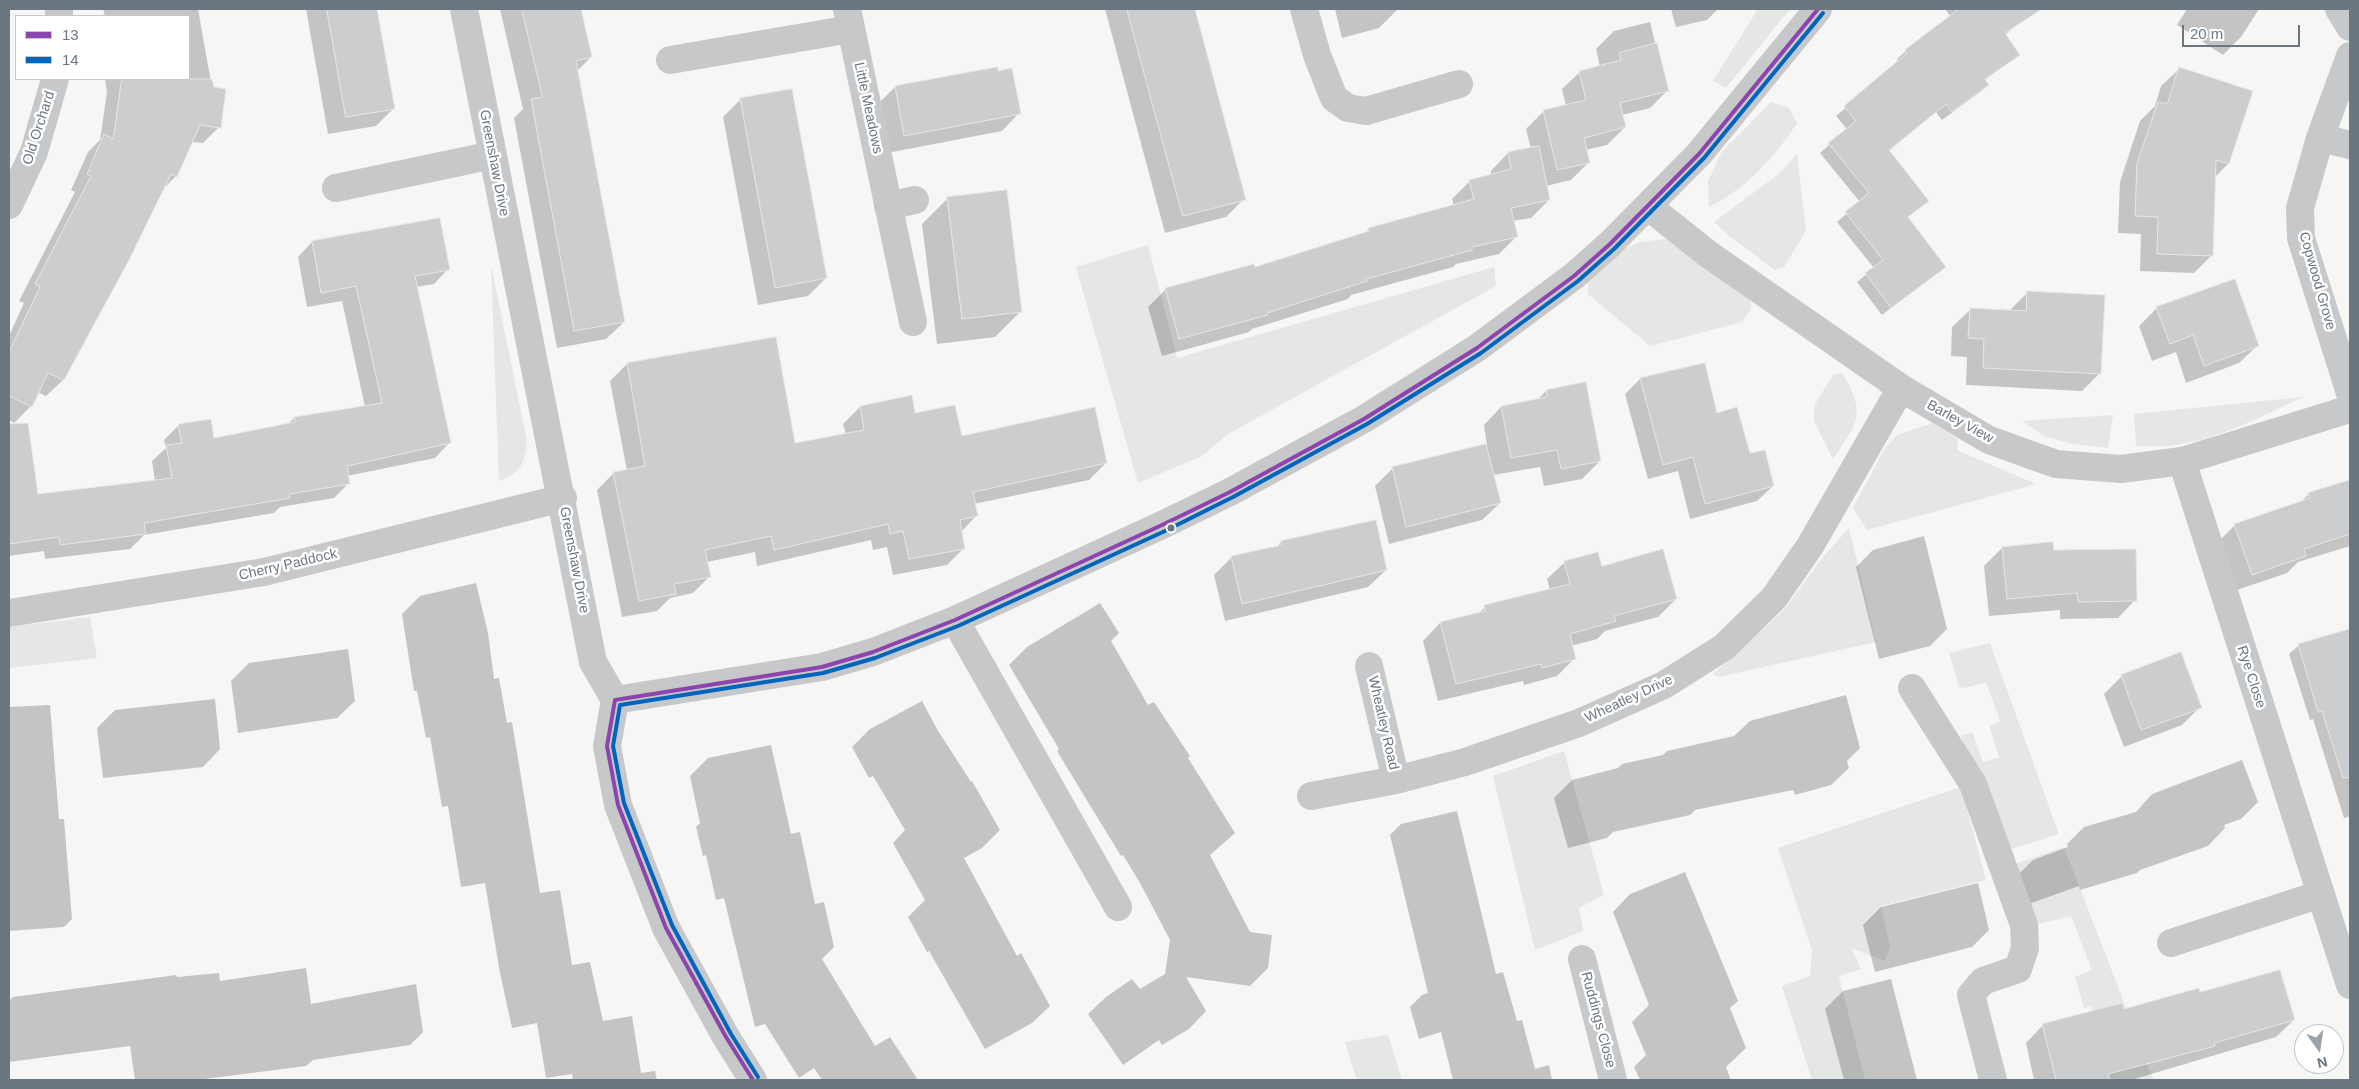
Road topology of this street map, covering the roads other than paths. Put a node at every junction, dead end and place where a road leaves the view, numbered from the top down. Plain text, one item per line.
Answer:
1 (464, 9) edge
2 (1304, 9) edge
3 (1818, 9) edge
4 (2339, 9) edge
5 (849, 19) edge
6 (2350, 27) edge
7 (2350, 56) edge
8 (670, 60) dead end
9 (55, 80) edge
10 (1459, 84) dead end
11 (2320, 138) junction
12 (2350, 145) edge
13 (493, 154) junction
14 (336, 188) dead end
15 (915, 200) dead end
16 (9, 205) edge
17 (888, 206) junction
18 (1649, 207) junction
19 (913, 322) dead end
20 (1901, 388) junction
21 (2350, 393) edge
22 (2350, 409) edge
23 (2182, 460) junction
24 (563, 498) junction
25 (9, 613) edge
26 (955, 620) junction
27 (1369, 666) dead end
28 (1912, 688) dead end
29 (615, 700) junction
30 (1396, 780) junction
31 (1311, 796) dead end
32 (2321, 894) junction
33 (1118, 907) dead end
34 (2171, 943) dead end
35 (1582, 959) dead end
36 (2350, 985) edge
37 (753, 1080) edge
38 (1613, 1080) edge
39 (1993, 1080) edge

1 - 13 street, Greenshaw Drive
2 - 10 street
3 - 18 street
4 - 6 street
5 - 8 street
5 - 17 street, Little Meadows
7 - 11 street, Copwood Grove
9 - 16 street, Old Orchard
11 - 12 street
11 - 21 street, Copwood Grove
13 - 14 street
13 - 24 street, Greenshaw Drive
15 - 17 street
17 - 19 street, Little Meadows
18 - 20 street, Barley View
18 - 26 street
20 - 23 street, Barley View
20 - 30 street, Wheatley Drive
22 - 23 street, Barley View
23 - 32 street, Rye Close
24 - 25 street, Cherry Paddock
24 - 29 street, Greenshaw Drive
26 - 29 street
26 - 33 street
27 - 30 street, Wheatley Road
28 - 39 street
29 - 37 street
30 - 31 street, Wheatley Drive
32 - 34 street
32 - 36 street, Rye Close
35 - 38 street, Ruddings Close

